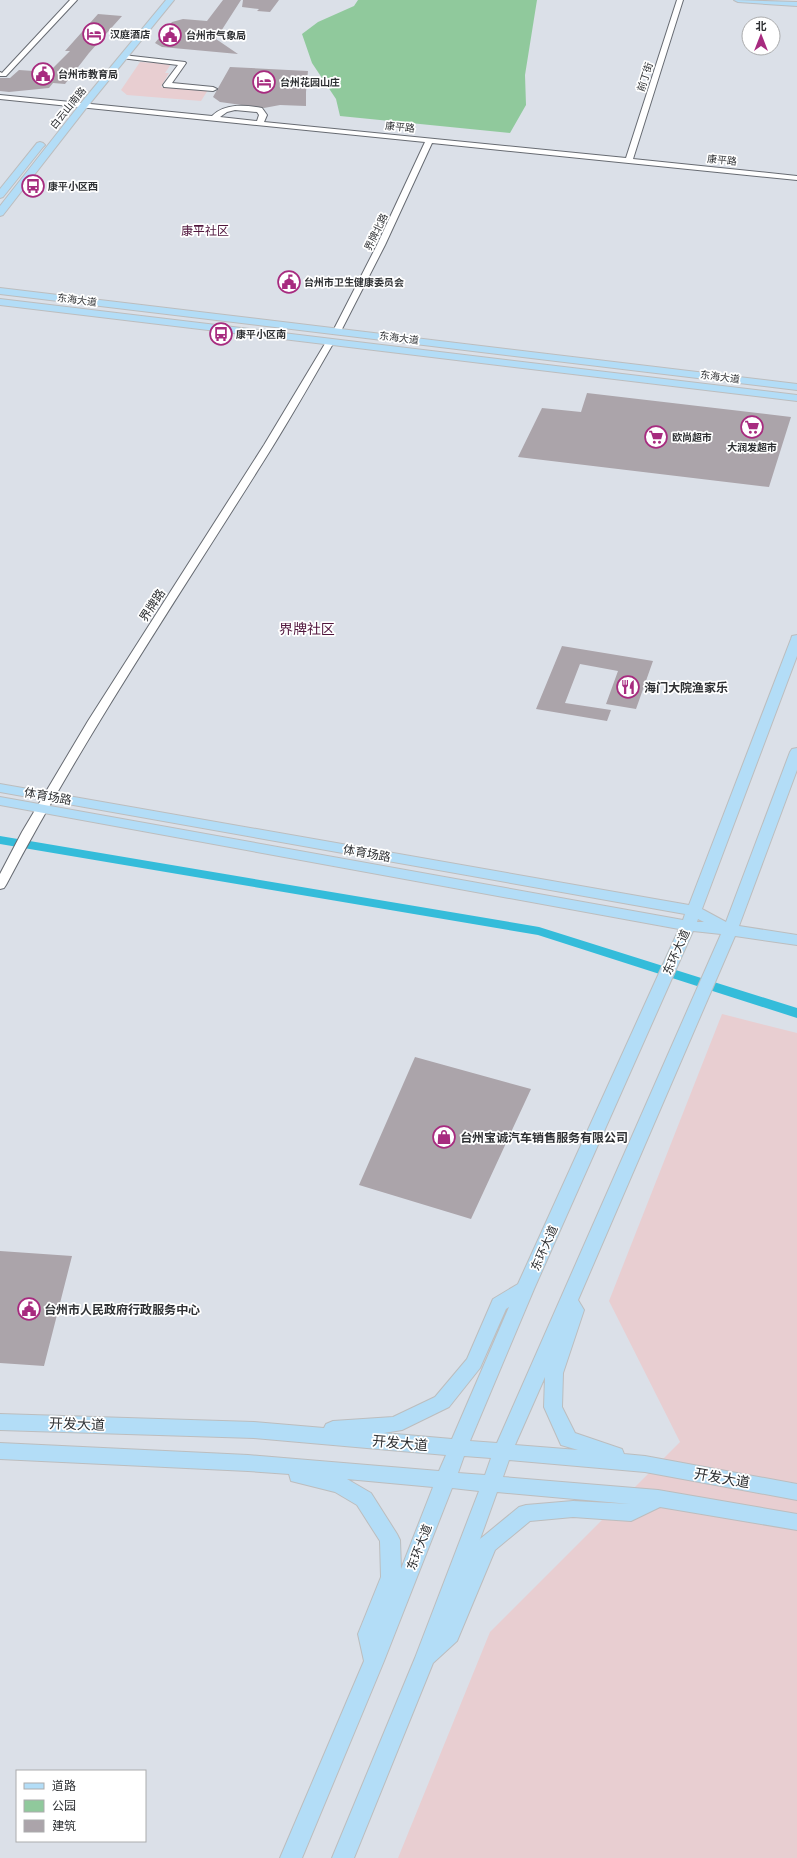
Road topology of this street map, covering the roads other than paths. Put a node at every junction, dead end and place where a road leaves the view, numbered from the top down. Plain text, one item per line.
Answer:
1 (74, 0) edge
2 (158, 0) edge
3 (170, 0) edge
4 (680, 0) edge
5 (738, 0) edge
6 (797, 4) edge
7 (123, 57) junction
8 (100, 71) dead end
9 (0, 74) edge
10 (212, 89) dead end
11 (81, 93) dead end
12 (0, 97) edge
13 (84, 105) junction
14 (70, 107) junction
15 (215, 118) junction
16 (260, 123) junction
17 (47, 135) dead end
18 (430, 140) junction
19 (629, 160) junction
20 (797, 178) edge
21 (1, 192) edge
22 (0, 213) edge
23 (0, 290) edge
24 (1, 302) edge
25 (337, 331) junction
26 (330, 342) junction
27 (797, 387) edge
28 (797, 398) edge
29 (797, 639) edge
30 (797, 752) edge
31 (793, 773) edge
32 (0, 788) edge
33 (0, 801) edge
34 (46, 802) junction
35 (0, 885) edge
36 (694, 911) junction
37 (688, 926) junction
38 (730, 930) junction
39 (797, 940) edge
40 (525, 1289) junction
41 (569, 1300) junction
42 (0, 1422) edge
43 (254, 1430) junction
44 (458, 1448) junction
45 (0, 1451) edge
46 (503, 1452) junction
47 (248, 1463) junction
48 (645, 1464) junction
49 (446, 1479) junction
50 (492, 1484) junction
51 (797, 1492) edge
52 (658, 1498) junction
53 (797, 1522) edge
54 (425, 1658) junction
55 (374, 1661) junction
56 (291, 1858) edge
57 (343, 1858) edge

1 - 9 street
2 - 8 main road
3 - 7 main road, 白云山南路
4 - 19 street, 前丁街
5 - 6 main road
7 - 10 street
7 - 13 main road, 白云山南路
11 - 14 main road, 白云山南路
12 - 14 street, 康平路
13 - 14 street, 康平路
13 - 15 street, 康平路
13 - 22 main road, 白云山南路
15 - 16 street, 康平路
15 - 16 street
16 - 18 street, 康平路
17 - 21 main road, 白云山南路
18 - 19 street, 康平路
18 - 25 street, 界牌北路
19 - 20 street, 康平路
23 - 25 main road, 东海大道
24 - 26 main road, 东海大道
25 - 27 main road, 东海大道
26 - 28 main road, 东海大道
26 - 34 street, 界牌路
29 - 36 main road, 东环大道
30 - 31 main road
31 - 38 main road
32 - 34 main road, 体育场路
33 - 34 main road, 体育场路
34 - 35 street, 界牌路
34 - 36 main road, 体育场路
34 - 37 main road, 体育场路
36 - 37 main road, 东环大道
36 - 38 main road, 体育场路
37 - 38 main road, 体育场路
37 - 40 main road, 东环大道
38 - 39 main road, 体育场路
38 - 41 main road
40 - 43 main road
40 - 44 main road, 东环大道
41 - 46 main road
41 - 48 main road
42 - 43 main road, 开发大道
43 - 44 main road, 开发大道
44 - 46 main road, 开发大道
44 - 49 main road, 东环大道
45 - 47 main road
46 - 48 main road, 开发大道
46 - 50 main road
47 - 49 main road
47 - 55 main road
48 - 51 main road, 开发大道
49 - 50 main road
49 - 55 main road, 东环大道
50 - 52 main road
50 - 54 main road
52 - 53 main road
52 - 54 main road
54 - 57 main road
55 - 56 main road, 东环大道

